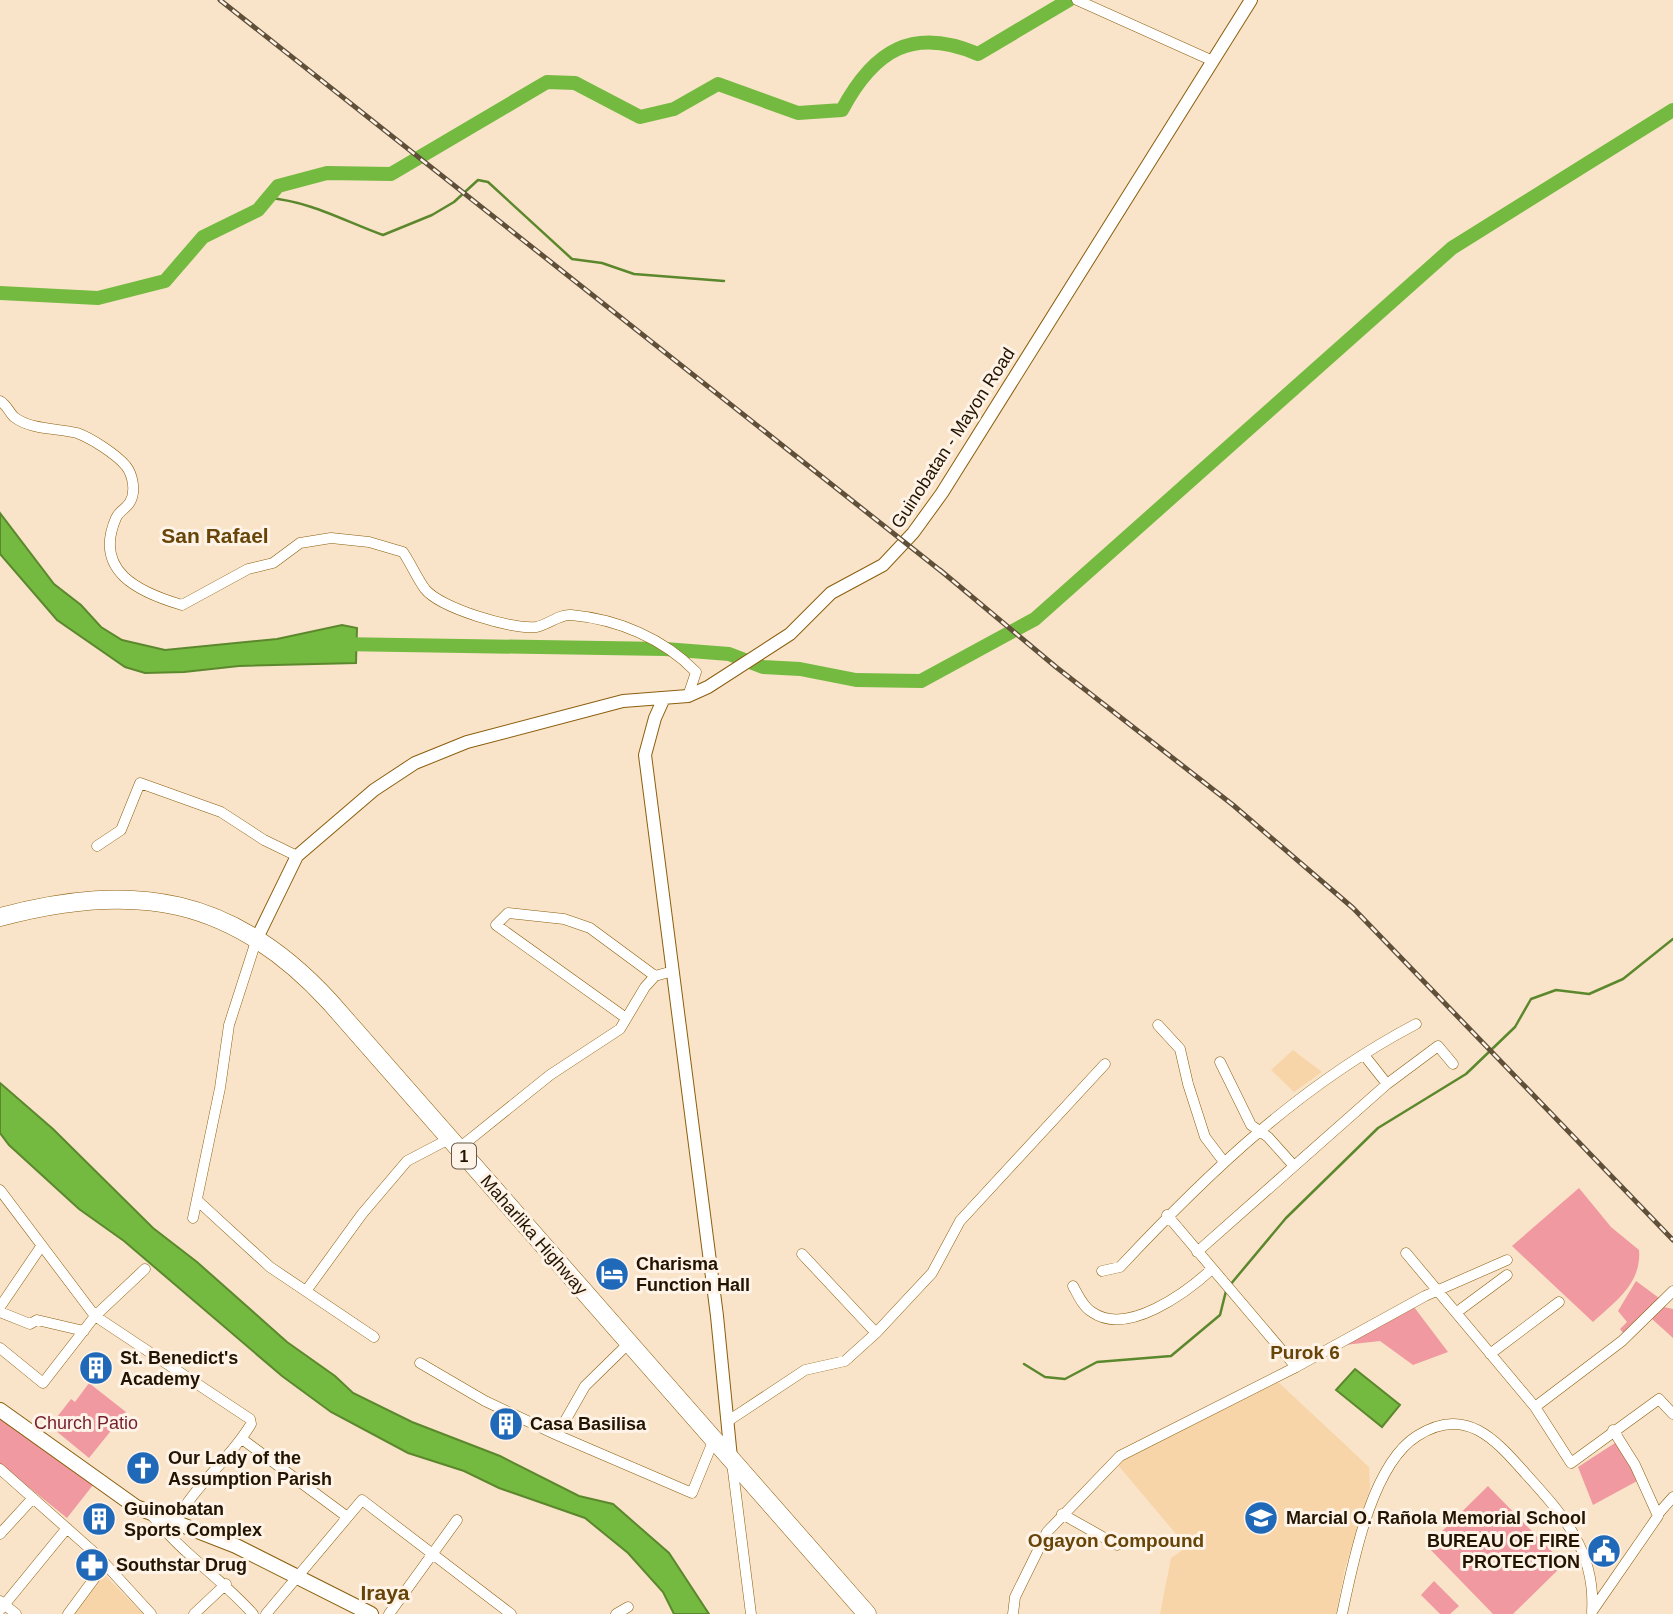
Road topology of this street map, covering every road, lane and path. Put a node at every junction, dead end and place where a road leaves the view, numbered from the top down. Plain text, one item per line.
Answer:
1 (1077, 0) edge
2 (1251, 0) edge
3 (1213, 61) junction
4 (0, 401) edge
5 (688, 696) junction
6 (664, 698) junction
7 (97, 846) dead end
8 (297, 856) junction
9 (0, 916) edge
10 (257, 938) junction
11 (673, 971) junction
12 (655, 976) junction
13 (626, 1018) junction
14 (1416, 1024) dead end
15 (1158, 1026) dead end
16 (1364, 1055) junction
17 (1220, 1062) dead end
18 (1105, 1064) dead end
19 (1453, 1064) dead end
20 (1387, 1084) junction
21 (1259, 1131) junction
22 (454, 1144) junction
23 (1224, 1161) junction
24 (1294, 1166) junction
25 (0, 1190) edge
26 (198, 1201) junction
27 (9, 1202) junction
28 (0, 1211) edge
29 (1167, 1215) junction
30 (193, 1218) dead end
31 (40, 1248) junction
32 (1197, 1252) junction
33 (1406, 1253) dead end
34 (802, 1254) dead end
35 (1507, 1260) dead end
36 (145, 1269) dead end
37 (1213, 1269) junction
38 (1102, 1271) dead end
39 (1507, 1275) dead end
40 (1073, 1286) dead end
41 (306, 1291) junction
42 (1440, 1292) junction
43 (1673, 1292) edge
44 (1559, 1302) dead end
45 (0, 1309) edge
46 (1457, 1312) junction
47 (95, 1316) junction
48 (84, 1331) junction
49 (876, 1334) junction
50 (374, 1337) dead end
51 (629, 1343) junction
52 (0, 1348) edge
53 (1490, 1354) junction
54 (420, 1363) dead end
55 (1296, 1367) junction
56 (1535, 1407) junction
57 (0, 1410) edge
58 (1673, 1414) edge
59 (727, 1422) junction
60 (1614, 1430) junction
61 (557, 1435) junction
62 (242, 1439) junction
63 (714, 1439) junction
64 (731, 1459) junction
65 (0, 1469) edge
66 (1673, 1497) edge
67 (33, 1498) junction
68 (151, 1514) junction
69 (1062, 1514) junction
70 (1658, 1514) junction
71 (346, 1516) junction
72 (457, 1520) dead end
73 (176, 1522) junction
74 (67, 1528) junction
75 (0, 1534) edge
76 (1116, 1545) dead end
77 (431, 1553) junction
78 (105, 1564) junction
79 (298, 1575) junction
80 (226, 1584) junction
81 (1, 1605) edge
82 (628, 1607) dead end
83 (16, 1614) edge
84 (68, 1614) edge
85 (151, 1614) edge
86 (194, 1614) edge
87 (253, 1614) edge
88 (266, 1614) edge
89 (371, 1614) edge
90 (389, 1614) edge
91 (512, 1614) edge
92 (616, 1614) edge
93 (751, 1614) edge
94 (867, 1614) edge
95 (1013, 1614) edge
96 (1342, 1614) edge

1 - 3 street
2 - 3 main road, Guinobatan - Mayon Road
3 - 5 main road, Guinobatan - Mayon Road
4 - 5 street
5 - 6 main road, Guinobatan - Mayon Road
6 - 8 main road, Guinobatan - Mayon Road
6 - 11 main road
7 - 8 street
8 - 10 main road, Guinobatan - Mayon Road
9 - 10 highway, Maharlika Highway / 1
10 - 22 highway, Maharlika Highway / 1
10 - 26 street
11 - 12 street
11 - 59 main road
12 - 13 street
12 - 13 street
13 - 22 street
14 - 16 street
15 - 23 street
16 - 20 street
16 - 21 street
17 - 21 street
18 - 49 street
19 - 20 street
20 - 24 street
21 - 23 street
21 - 24 street
22 - 41 street
22 - 51 highway, Maharlika Highway / 1
23 - 29 street
24 - 32 street
25 - 27 street
26 - 30 street
26 - 41 street
27 - 28 street
27 - 31 street
29 - 32 street
29 - 38 street
31 - 45 street
31 - 47 street
32 - 37 street
33 - 42 street
34 - 49 street
35 - 42 street
36 - 47 street
37 - 40 street
37 - 55 street
39 - 46 street
41 - 50 street
42 - 46 street
42 - 55 street
43 - 56 street
44 - 53 street
45 - 48 street
46 - 53 street
47 - 48 street
47 - 62 street
48 - 52 street
49 - 59 street
51 - 61 street
51 - 63 highway, Maharlika Highway / 1
53 - 56 street
54 - 61 street
55 - 69 street
56 - 60 street
57 - 68 main road
58 - 60 street
59 - 64 main road
60 - 70 street
61 - 63 street
62 - 71 street
62 - 73 street
63 - 64 highway, Maharlika Highway / 1
64 - 93 street
64 - 94 highway, Maharlika Highway / 1
65 - 67 street
66 - 70 street
67 - 74 street
67 - 75 street
68 - 73 main road
68 - 80 street
69 - 76 street
69 - 95 street
70 - 96 street
71 - 77 street
71 - 79 street
72 - 77 street
73 - 79 main road
74 - 78 street
74 - 81 street
77 - 90 street
77 - 91 street
78 - 84 street
78 - 85 street
79 - 88 street
79 - 89 main road
80 - 86 street
80 - 87 street
81 - 83 street
82 - 92 street

